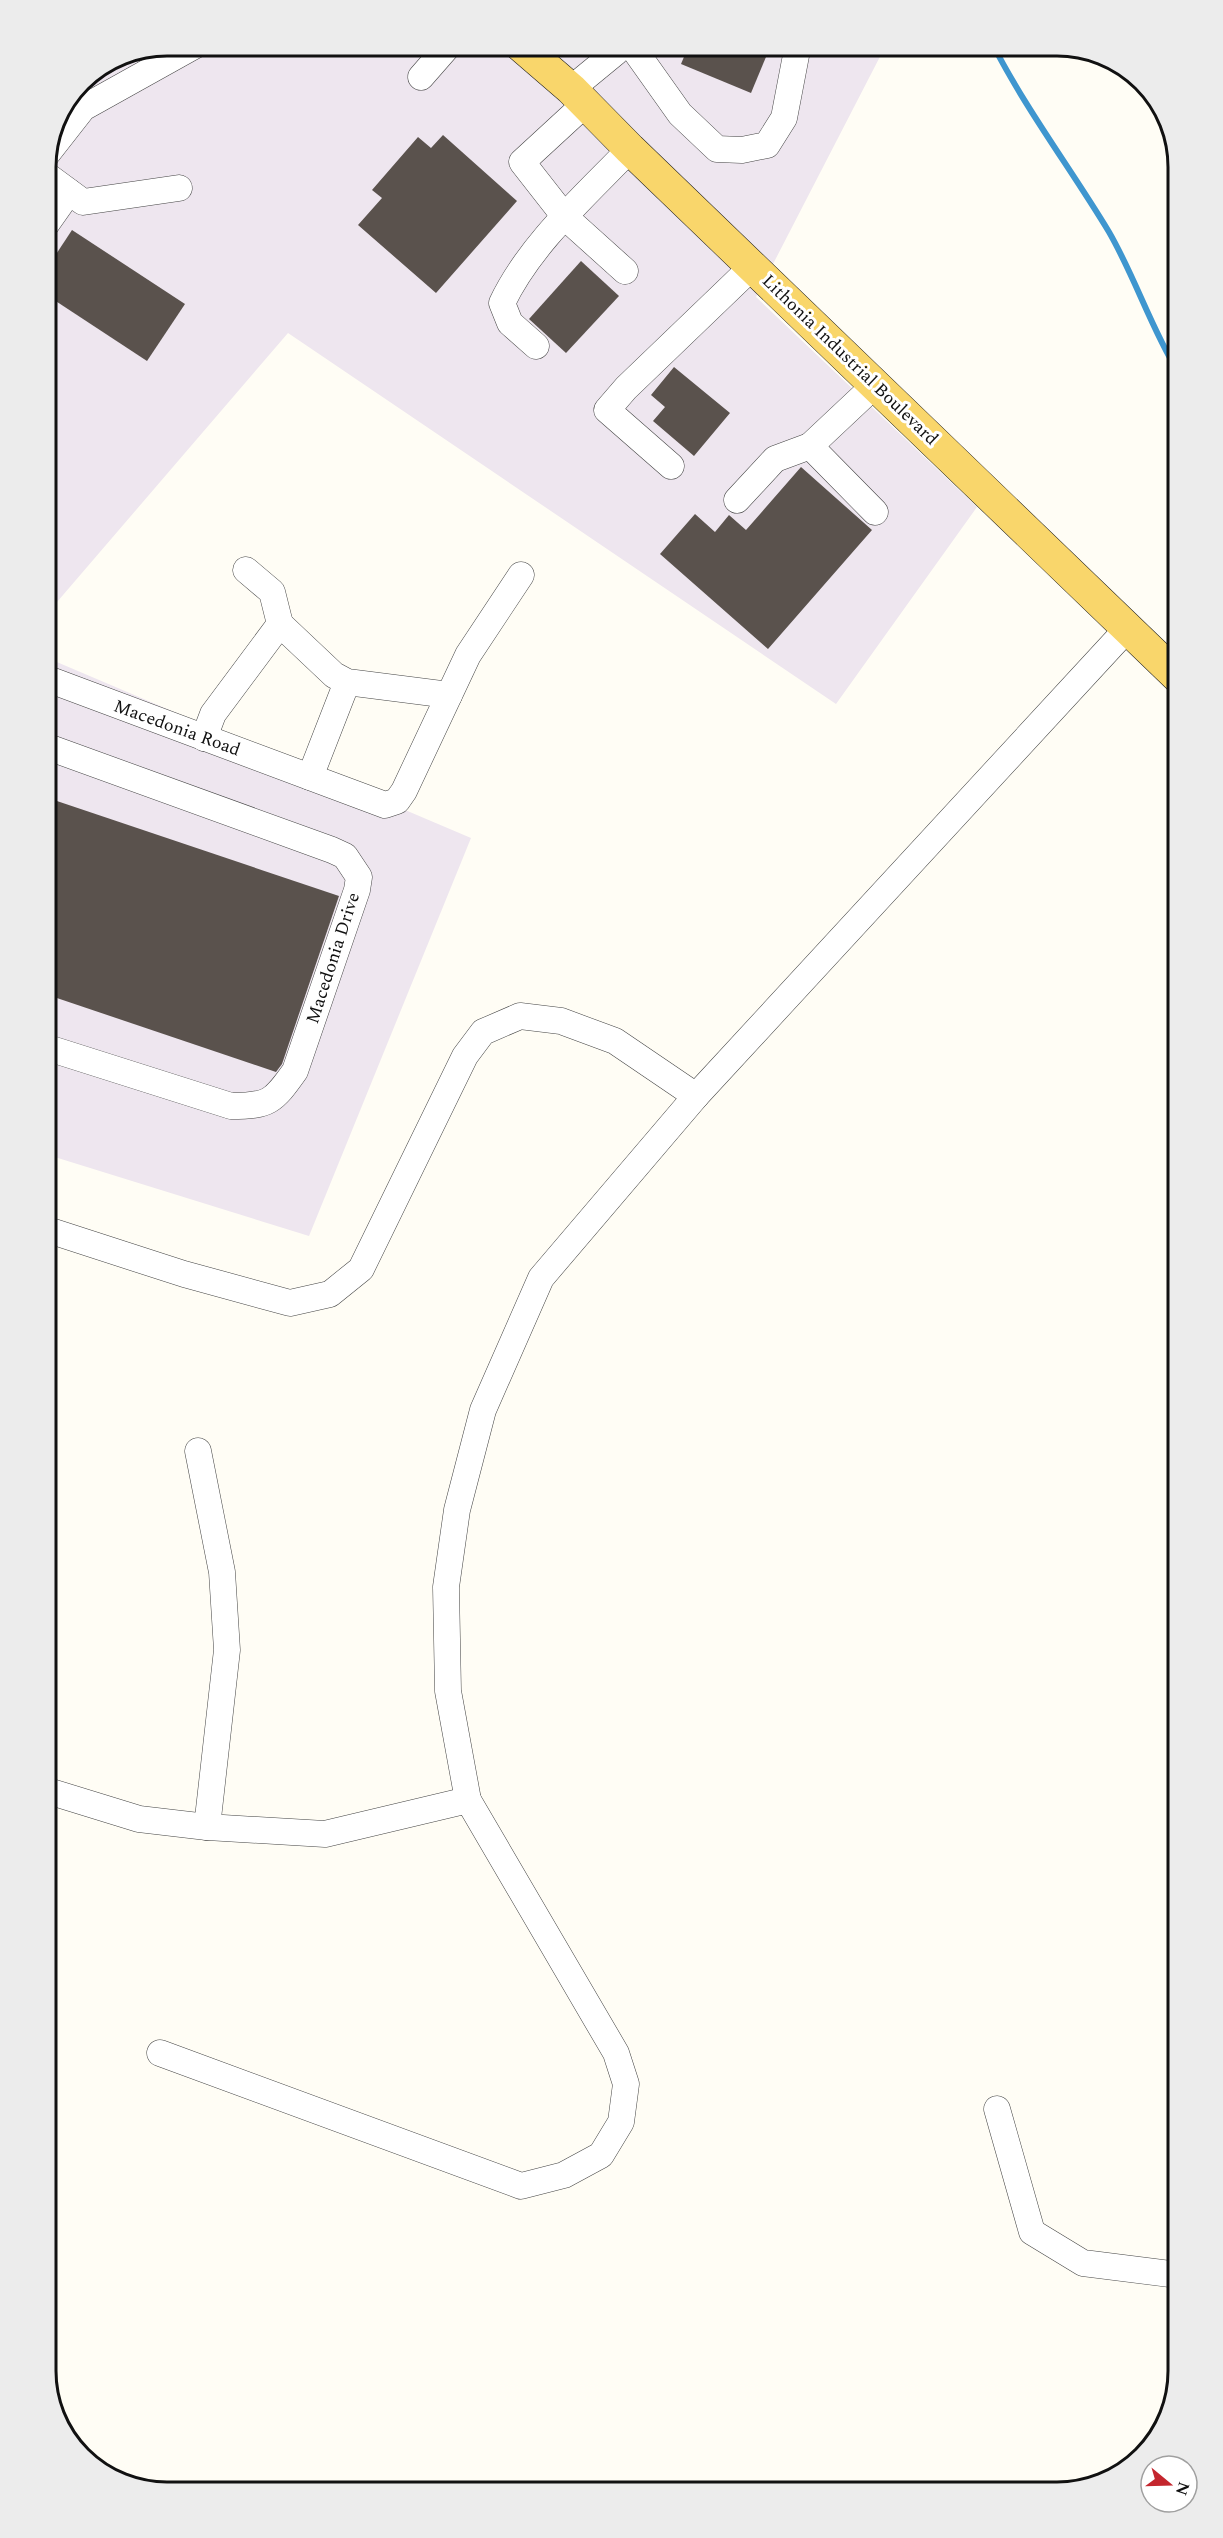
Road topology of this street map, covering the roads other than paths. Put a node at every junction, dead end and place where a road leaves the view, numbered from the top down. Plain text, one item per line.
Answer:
1 (175, 56) edge
2 (438, 56) edge
3 (532, 56) edge
4 (613, 56) edge
5 (639, 56) edge
6 (796, 56) edge
7 (420, 77) dead end
8 (578, 97) junction
9 (59, 138) edge
10 (630, 149) junction
11 (56, 182) edge
12 (179, 188) dead end
13 (69, 192) junction
14 (56, 210) edge
15 (565, 217) junction
16 (753, 266) junction
17 (625, 271) dead end
18 (536, 346) dead end
19 (876, 384) junction
20 (810, 446) junction
21 (671, 466) dead end
22 (738, 500) dead end
23 (875, 512) dead end
24 (246, 570) dead end
25 (521, 575) dead end
26 (280, 624) junction
27 (1127, 629) junction
28 (1168, 668) edge
29 (56, 682) edge
30 (347, 682) junction
31 (449, 695) junction
32 (204, 738) junction
33 (56, 750) edge
34 (310, 777) junction
35 (56, 1050) edge
36 (696, 1096) junction
37 (56, 1233) edge
38 (198, 1451) dead end
39 (56, 1793) edge
40 (468, 1800) junction
41 (207, 1827) junction
42 (160, 2053) dead end
43 (997, 2109) dead end
44 (1168, 2274) edge

1 - 9 street
2 - 7 street
3 - 8 main road, Lithonia Industrial Boulevard
4 - 8 street
5 - 6 street
8 - 10 main road, Lithonia Industrial Boulevard
8 - 15 street
10 - 15 street
10 - 16 main road, Lithonia Industrial Boulevard
11 - 13 street
12 - 13 street
13 - 14 street
15 - 17 street
15 - 18 street
16 - 19 main road, Lithonia Industrial Boulevard
16 - 21 street
19 - 20 street
19 - 27 main road, Lithonia Industrial Boulevard
20 - 22 street
20 - 23 street
24 - 26 street
25 - 31 street, Macedonia Road
26 - 30 street
26 - 32 street
27 - 28 main road, Lithonia Industrial Boulevard
27 - 36 street
29 - 32 street, Macedonia Road
30 - 31 street
30 - 34 street
31 - 34 street, Macedonia Road
32 - 34 street, Macedonia Road
33 - 35 street, Macedonia Drive
36 - 37 street
36 - 40 street
38 - 41 street
39 - 41 street
40 - 41 street
40 - 42 street
43 - 44 street

